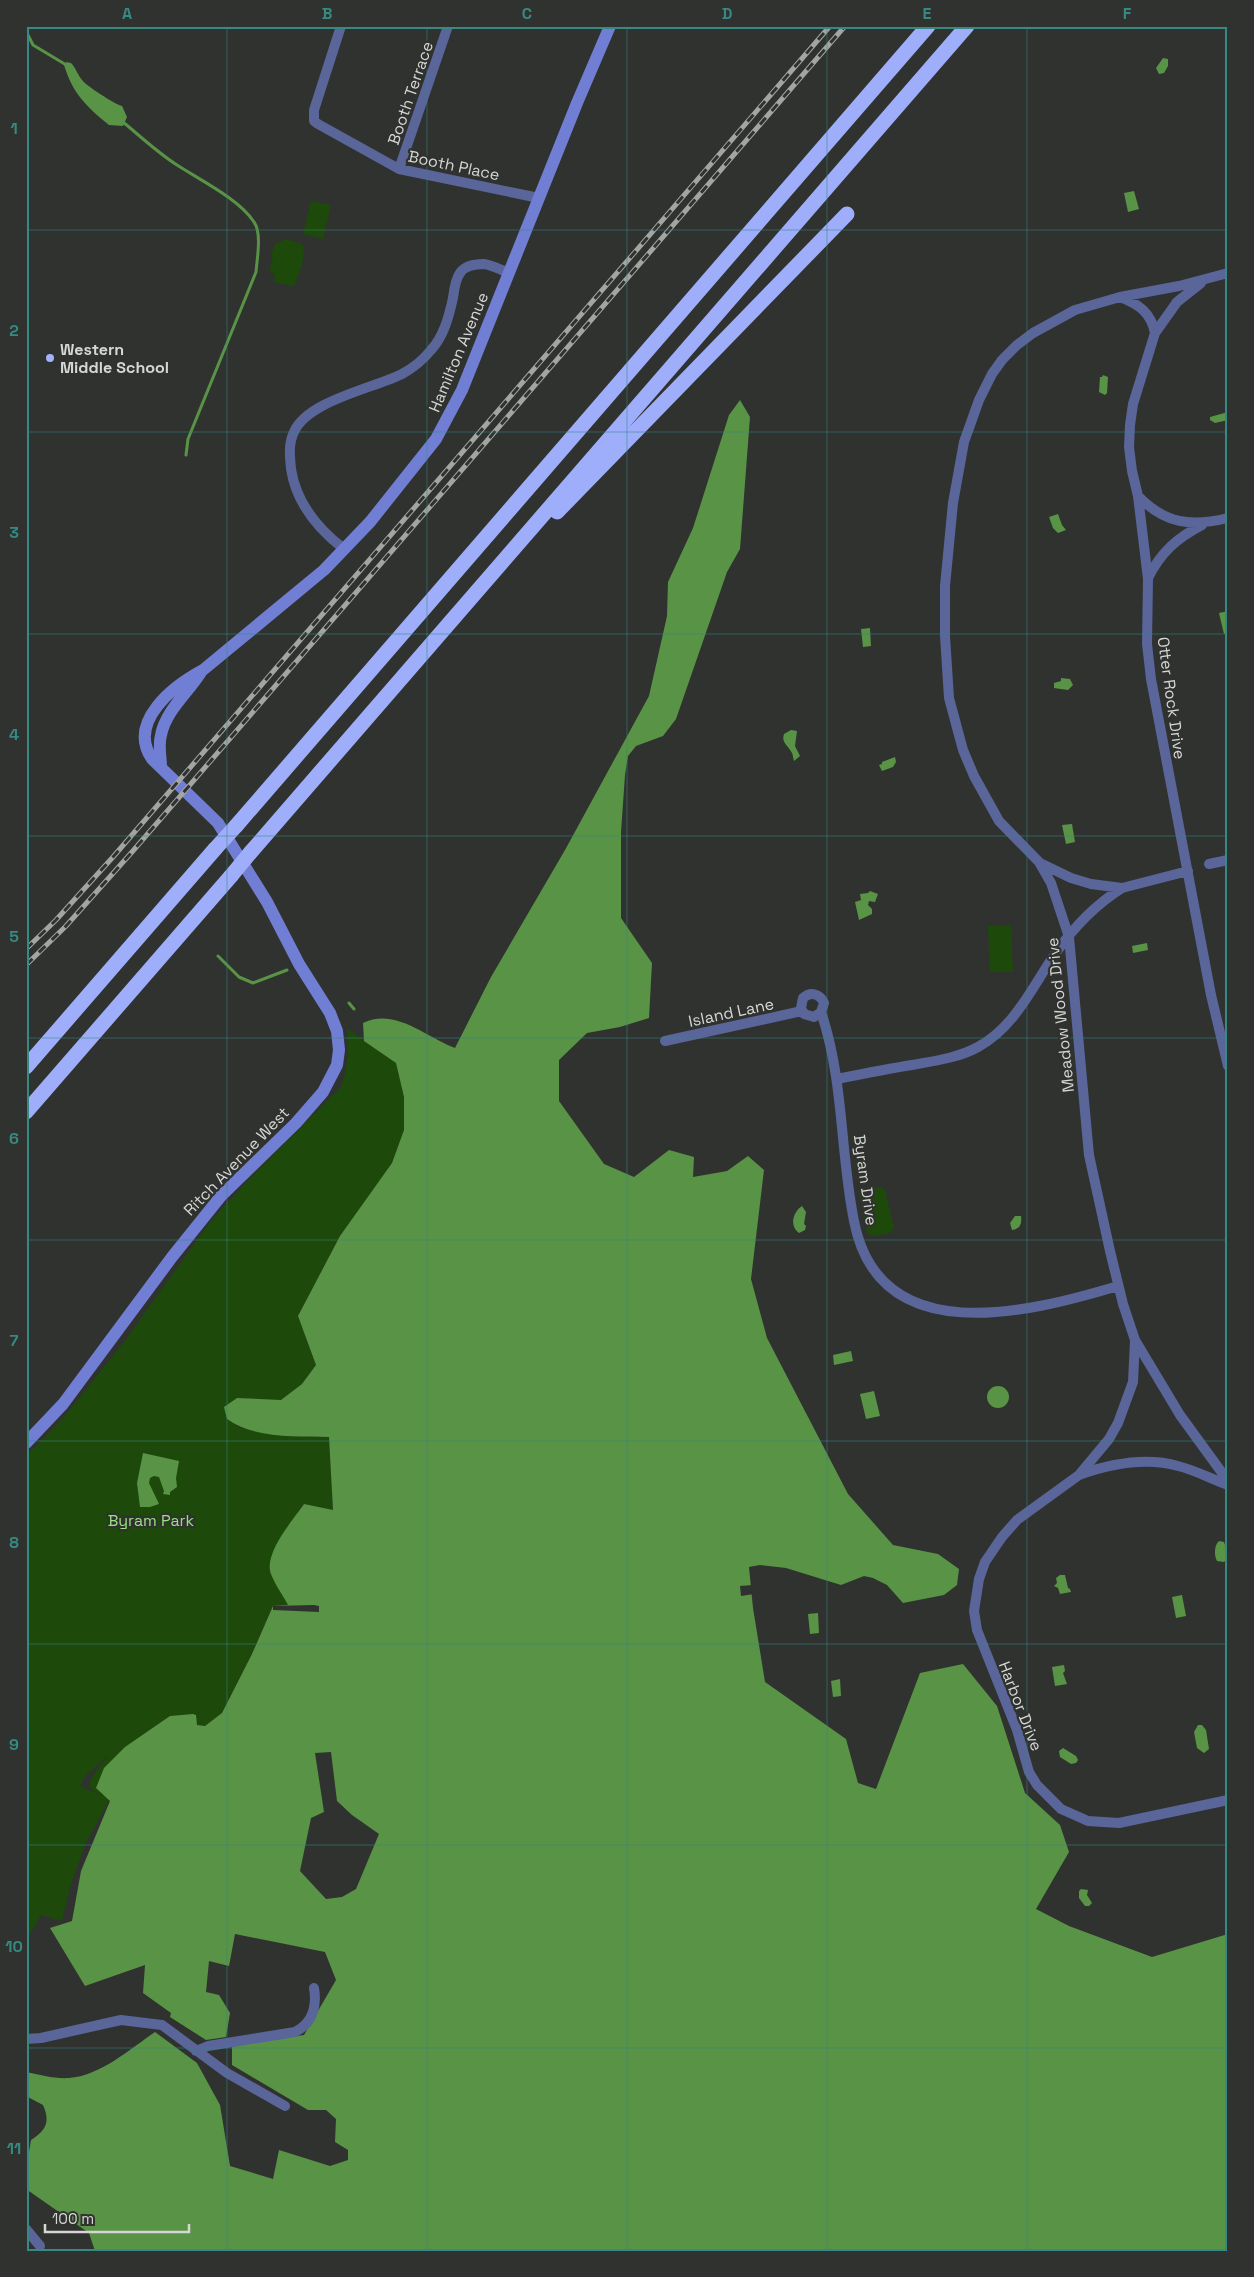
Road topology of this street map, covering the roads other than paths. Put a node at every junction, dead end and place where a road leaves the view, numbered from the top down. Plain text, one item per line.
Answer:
1 (342, 26) edge
2 (448, 26) edge
3 (610, 26) edge
4 (928, 26) edge
5 (967, 26) edge
6 (399, 169) junction
7 (539, 198) junction
8 (847, 214) dead end
9 (509, 273) junction
10 (1228, 273) edge
11 (1208, 278) junction
12 (1120, 297) junction
13 (1155, 333) junction
14 (1138, 496) junction
15 (1228, 518) edge
16 (1204, 524) junction
17 (344, 549) junction
18 (494, 572) junction
19 (1148, 579) junction
20 (1228, 860) edge
21 (1038, 862) junction
22 (1209, 864) dead end
23 (1188, 871) junction
24 (1122, 888) junction
25 (267, 902) joint
26 (1069, 937) junction
27 (802, 1011) junction
28 (821, 1012) junction
29 (665, 1041) dead end
30 (1228, 1066) edge
31 (26, 1067) edge
32 (837, 1079) junction
33 (26, 1112) edge
34 (1118, 1286) junction
35 (1135, 1340) junction
36 (26, 1443) edge
37 (1079, 1475) junction
38 (1228, 1483) edge
39 (1228, 1800) edge
40 (314, 1988) dead end
41 (26, 2038) edge
42 (196, 2051) junction
43 (285, 2106) dead end
44 (26, 2229) edge
45 (40, 2246) dead end

1 - 6 street, Booth Place
2 - 6 street, Booth Terrace
3 - 7 main road, Hamilton Avenue
4 - 31 highway, bridge
5 - 18 highway
6 - 7 street, Booth Place
7 - 9 main road, Hamilton Avenue
8 - 18 highway
9 - 17 main road, Hamilton Avenue
9 - 17 street
10 - 11 street, Meadow Wood Drive
11 - 12 street, Meadow Wood Drive
11 - 13 street, Otter Rock Drive
12 - 13 street
12 - 21 street, Meadow Wood Drive
13 - 14 street, Otter Rock Drive
14 - 16 street
14 - 19 street, Otter Rock Drive
15 - 16 street
16 - 19 street
17 - 25 main road, Hamilton Avenue
18 - 33 highway, bridge
19 - 23 street, Otter Rock Drive
20 - 22 street
21 - 24 street
21 - 26 street, Meadow Wood Drive
23 - 24 street
23 - 30 street, Otter Rock Drive
24 - 26 street
25 - 36 main road, Ritch Avenue West
26 - 32 street
26 - 34 street, Meadow Wood Drive
27 - 28 street
27 - 28 street, Byram Drive
27 - 29 street, Island Lane
28 - 32 street, Byram Drive
32 - 34 street, Byram Drive
34 - 35 street, Meadow Wood Drive
35 - 37 street, Harbor Drive
35 - 38 street, Meadow Wood Drive
37 - 38 street, Harbor Drive
37 - 39 street, Harbor Drive
40 - 42 street
41 - 42 street
42 - 43 street
44 - 45 street

